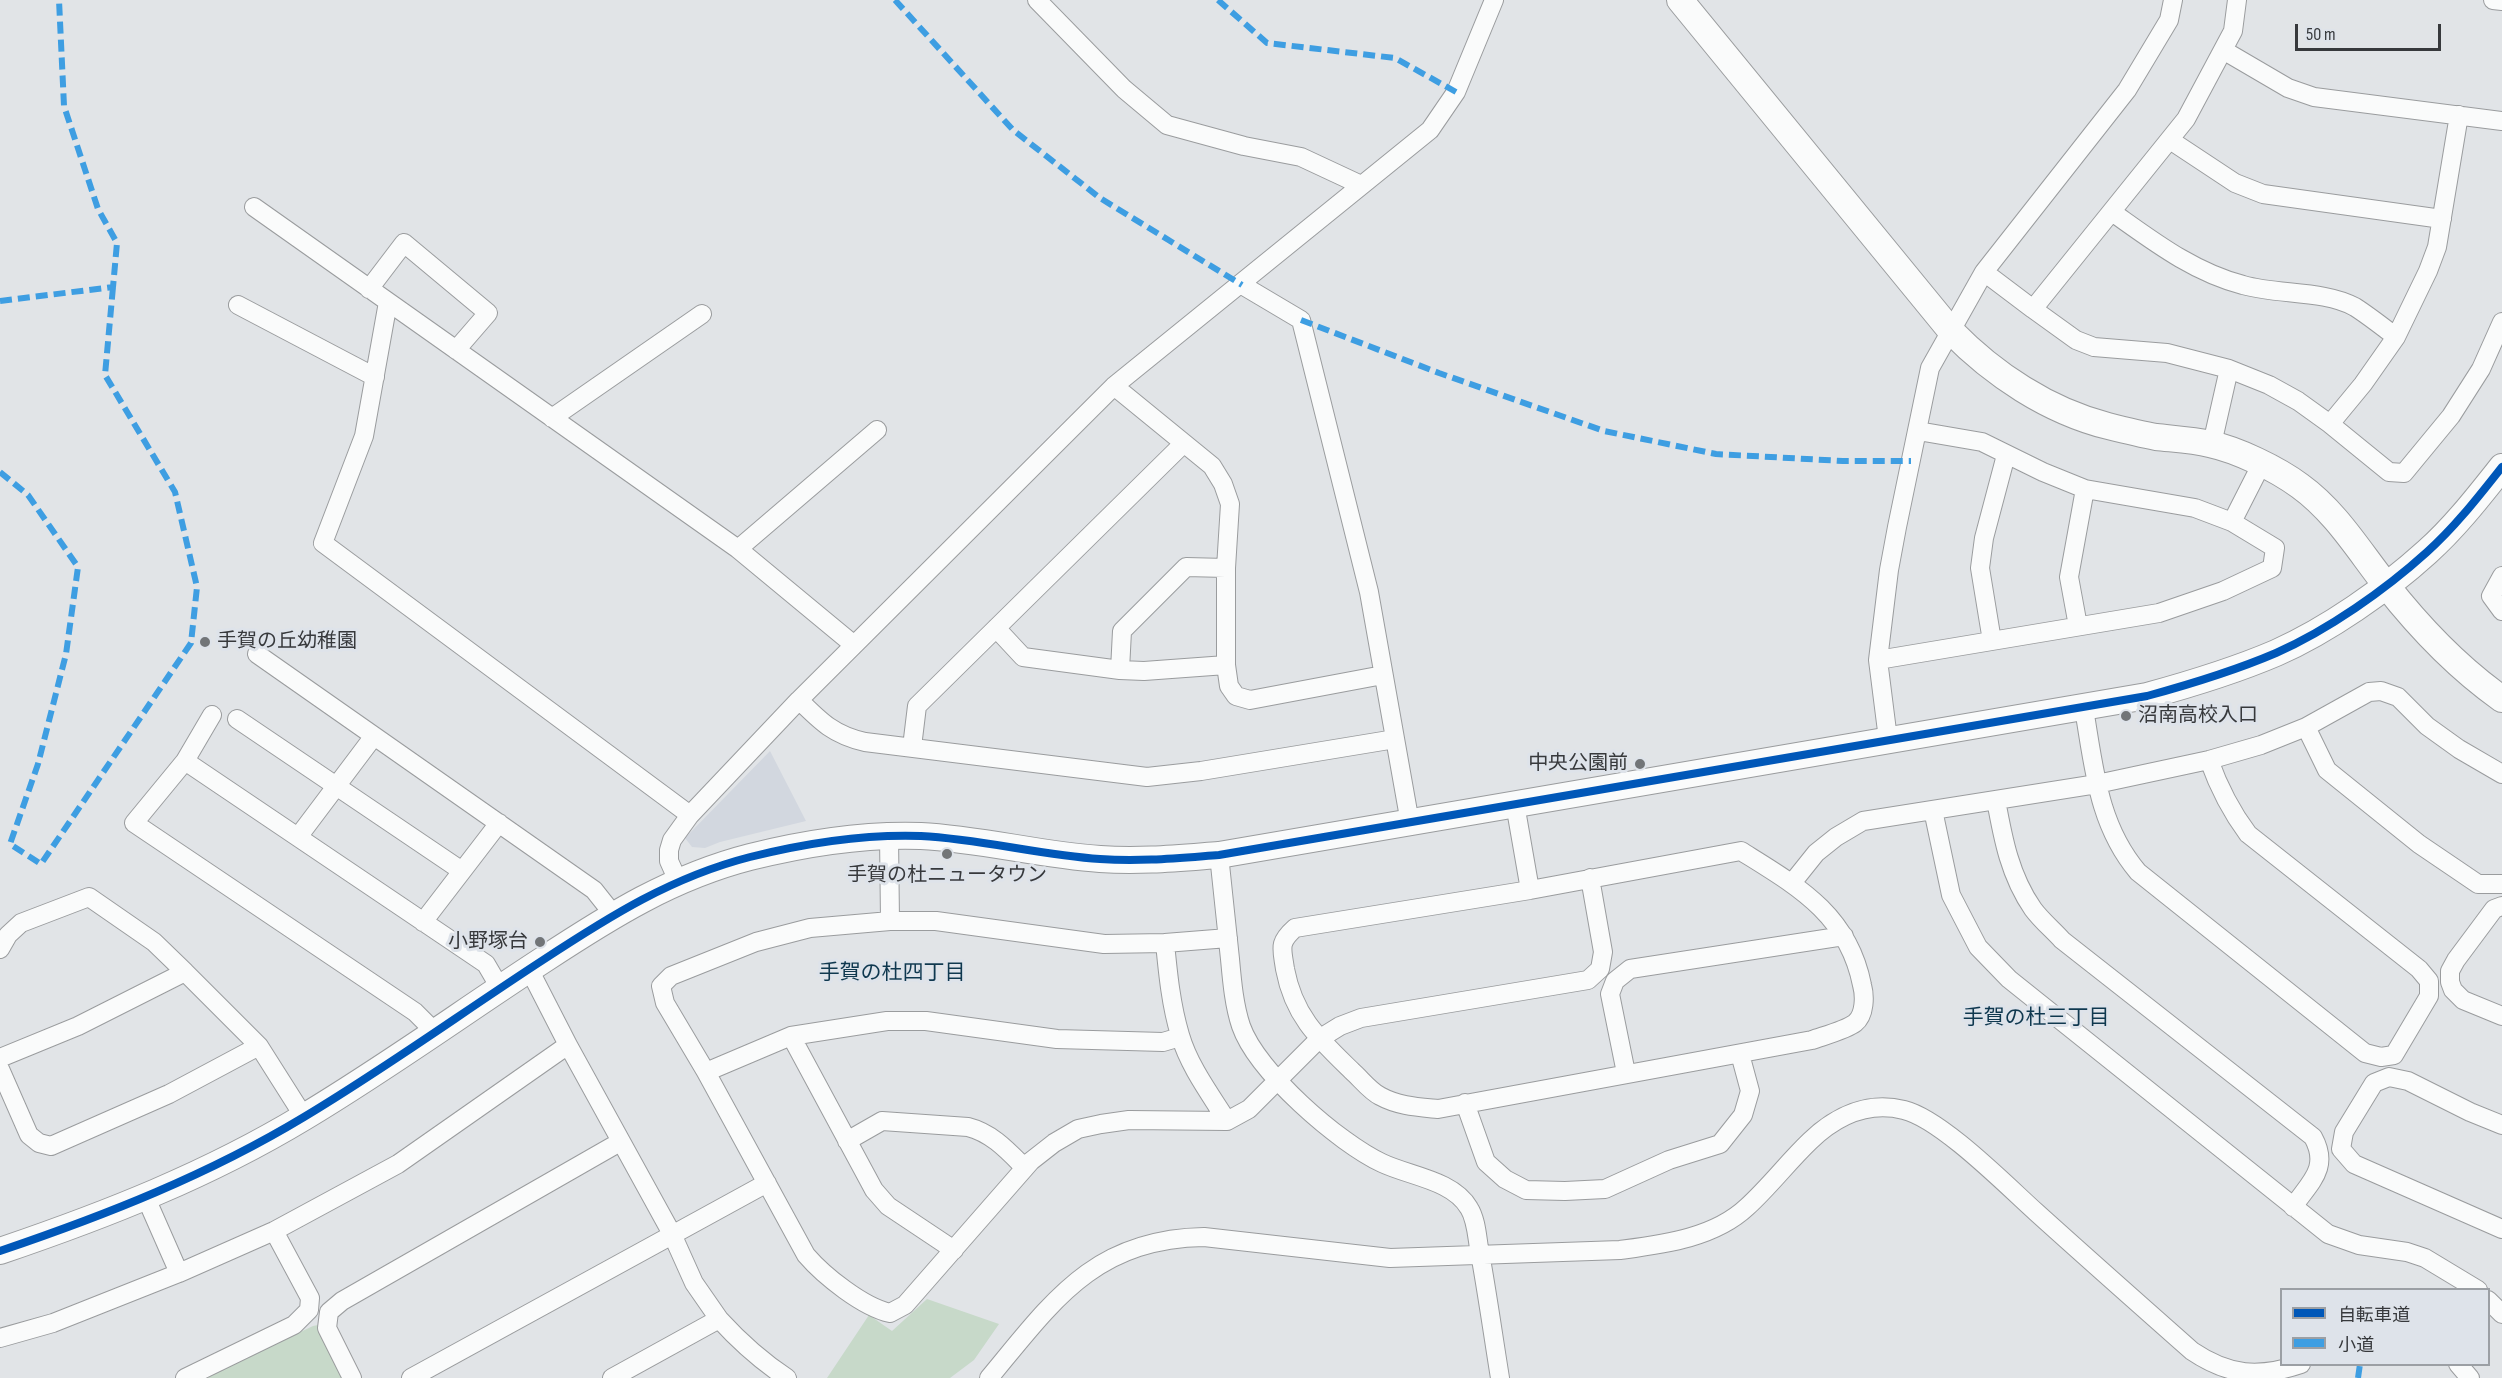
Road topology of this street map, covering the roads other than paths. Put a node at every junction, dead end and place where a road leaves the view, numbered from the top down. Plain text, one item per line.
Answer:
1 (1037, 0) edge
2 (1494, 0) edge
3 (1680, 0) edge
4 (2173, 0) edge
5 (2237, 0) edge
6 (2493, 0) edge
7 (2502, 1) edge
8 (2223, 50) junction
9 (2459, 115) junction
10 (2502, 121) edge
11 (2170, 140) junction
12 (1361, 185) junction
13 (254, 207) dead end
14 (2112, 212) junction
15 (2442, 219) junction
16 (1984, 272) junction
17 (1242, 285) junction
18 (369, 289) junction
19 (388, 302) junction
20 (238, 305) dead end
21 (2033, 309) junction
22 (702, 314) dead end
23 (2502, 322) edge
24 (1950, 331) junction
25 (2396, 337) junction
26 (456, 350) junction
27 (2229, 369) junction
28 (375, 377) junction
29 (1114, 386) junction
30 (552, 418) junction
31 (2330, 423) junction
32 (877, 430) dead end
33 (1918, 431) junction
34 (1184, 443) junction
35 (2212, 444) junction
36 (2006, 455) junction
37 (2262, 464) junction
38 (2502, 467) edge
39 (2085, 489) junction
40 (2232, 522) junction
41 (738, 549) junction
42 (1226, 568) junction
43 (2502, 576) edge
44 (2386, 585) junction
45 (2502, 611) edge
46 (2078, 626) junction
47 (996, 628) junction
48 (1992, 641) junction
49 (854, 645) junction
50 (257, 654) dead end
51 (1878, 660) junction
52 (1226, 665) junction
53 (1120, 670) junction
54 (1383, 675) junction
55 (2502, 699) edge
56 (799, 700) junction
57 (2084, 709) junction
58 (212, 715) dead end
59 (237, 719) dead end
60 (2306, 727) junction
61 (374, 736) junction
62 (1395, 739) junction
63 (1888, 739) junction
64 (912, 747) junction
65 (2209, 760) junction
66 (186, 761) junction
67 (2502, 774) edge
68 (2097, 784) junction
69 (337, 785) junction
70 (1995, 800) junction
71 (1515, 804) junction
72 (1933, 810) junction
73 (690, 815) junction
74 (499, 823) junction
75 (1410, 823) junction
76 (889, 836) junction
77 (298, 837) junction
78 (1219, 855) junction
79 (462, 871) junction
80 (1590, 878) junction
81 (678, 881) junction
82 (1792, 883) junction
83 (2502, 884) edge
84 (1530, 890) junction
85 (2502, 906) edge
86 (613, 914) junction
87 (890, 921) junction
88 (423, 922) junction
89 (1844, 936) junction
90 (1228, 938) junction
91 (1165, 943) junction
92 (0, 949) edge
93 (529, 969) junction
94 (184, 972) junction
95 (500, 988) junction
96 (2502, 1016) edge
97 (436, 1033) junction
98 (791, 1036) junction
99 (1180, 1036) junction
100 (1319, 1039) junction
101 (568, 1045) junction
102 (259, 1047) junction
103 (1740, 1054) junction
104 (0, 1058) edge
105 (0, 1069) edge
106 (706, 1072) junction
107 (1626, 1073) junction
108 (1277, 1079) junction
109 (1465, 1103) junction
110 (304, 1117) junction
111 (1227, 1121) junction
112 (2502, 1125) edge
113 (847, 1141) junction
114 (620, 1142) junction
115 (1025, 1168) junction
116 (767, 1183) junction
117 (146, 1198) junction
118 (2293, 1208) junction
119 (2502, 1229) edge
120 (274, 1231) junction
121 (672, 1234) junction
122 (954, 1250) junction
123 (0, 1251) edge
124 (1481, 1256) junction
125 (179, 1273) junction
126 (2475, 1288) edge
127 (2490, 1302) edge
128 (2502, 1314) edge
129 (719, 1319) junction
130 (0, 1338) edge
131 (2299, 1366) edge
132 (2459, 1366) edge
133 (185, 1378) edge
134 (352, 1378) edge
135 (411, 1378) edge
136 (612, 1378) edge
137 (787, 1378) edge
138 (989, 1378) edge
139 (1500, 1378) edge
140 (2470, 1378) edge

1 - 12 street
2 - 12 street
3 - 24 street
4 - 16 street
5 - 8 street
6 - 7 street
8 - 9 street
8 - 11 street
9 - 10 street
9 - 15 street
11 - 14 street
11 - 15 street
12 - 17 street
13 - 18 street
14 - 21 street
14 - 25 street
15 - 25 street
16 - 21 street
16 - 24 street
17 - 29 street
17 - 54 street
18 - 19 street
18 - 26 street
19 - 26 street
19 - 28 street
20 - 28 street
21 - 27 street
22 - 30 street
23 - 31 street
24 - 33 street
24 - 35 street
25 - 31 street
26 - 30 street
27 - 31 street
27 - 35 street
28 - 73 street
29 - 34 street
29 - 49 street
30 - 41 street
32 - 41 street
33 - 36 street
33 - 51 street
34 - 42 street
34 - 47 street
35 - 37 street
36 - 39 street
36 - 48 street
37 - 40 street
37 - 44 street
38 - 44 street
39 - 40 street
39 - 46 street
40 - 46 street
41 - 49 street
42 - 52 street
42 - 53 street
43 - 45 street
44 - 55 street
44 - 57 street
46 - 48 street
47 - 53 street
47 - 64 street
48 - 51 street
49 - 56 street
50 - 61 street
51 - 63 street
52 - 53 street
52 - 54 street
54 - 62 street
56 - 64 street
56 - 73 street
57 - 63 street
57 - 68 street
58 - 66 street
59 - 69 street
60 - 65 street
60 - 67 street
60 - 83 street
61 - 69 street
61 - 74 street
62 - 64 street
62 - 75 street
63 - 71 street
65 - 68 street
65 - 68 street
66 - 77 street
66 - 97 street
68 - 70 street
69 - 77 street
69 - 79 street
70 - 72 street
70 - 118 street
71 - 75 street
71 - 84 street
72 - 82 street
72 - 118 street
73 - 81 street
74 - 79 street
74 - 86 street
75 - 78 street
76 - 78 street
76 - 81 street
76 - 87 street
77 - 88 street
78 - 90 street
79 - 88 street
80 - 82 street
80 - 84 street
80 - 100 street
81 - 86 street
82 - 89 street
84 - 100 street
85 - 96 street
86 - 93 street
87 - 91 street
87 - 106 street
88 - 95 street
89 - 103 street
89 - 107 street
90 - 91 street
90 - 108 street
91 - 99 street
92 - 94 street
93 - 95 street
93 - 101 street
94 - 102 street
94 - 104 street
95 - 97 street
97 - 110 street
98 - 99 street
98 - 106 street
98 - 113 street
99 - 111 street
100 - 108 street
100 - 109 street
101 - 114 street
101 - 120 street
102 - 105 street
102 - 110 street
103 - 107 street
103 - 109 street
106 - 116 street
107 - 109 street
108 - 111 street
108 - 124 street
110 - 117 street
111 - 115 street
112 - 119 street
113 - 115 street
113 - 122 street
114 - 121 street
114 - 134 street
115 - 122 street
116 - 121 street
116 - 122 street
117 - 123 street
117 - 125 street
118 - 126 street
120 - 125 street
120 - 133 street
121 - 129 street
121 - 135 street
124 - 131 street
124 - 138 street
124 - 139 street
125 - 130 street
127 - 128 street
129 - 136 street
129 - 137 street
132 - 140 street

